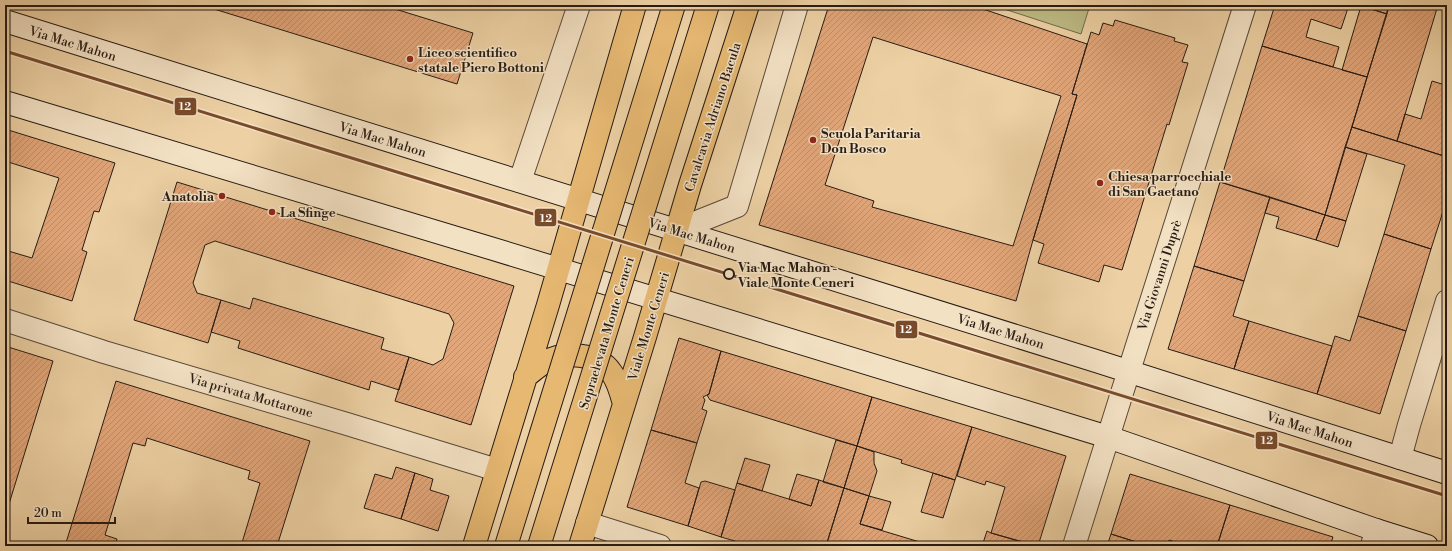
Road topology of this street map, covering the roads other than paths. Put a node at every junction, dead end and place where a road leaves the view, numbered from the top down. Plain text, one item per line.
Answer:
1 (579, 5) edge
2 (635, 5) edge
3 (674, 5) edge
4 (708, 5) edge
5 (748, 5) edge
6 (797, 5) edge
7 (1246, 5) edge
8 (5, 21) edge
9 (5, 102) edge
10 (520, 181) junction
11 (579, 200) junction
12 (677, 230) junction
13 (559, 269) junction
14 (656, 299) junction
15 (1447, 301) edge
16 (5, 320) edge
17 (1129, 371) junction
18 (525, 377) junction
19 (624, 404) junction
20 (1108, 437) junction
21 (1400, 458) junction
22 (497, 470) junction
23 (1447, 473) edge
24 (587, 522) junction
25 (1374, 538) edge
26 (474, 546) edge
27 (506, 546) edge
28 (539, 546) edge
29 (580, 546) edge
30 (660, 546) edge
31 (1074, 546) edge
32 (1427, 546) edge

1 - 10 main road
2 - 11 main road
3 - 27 main road, bridge
4 - 28 main road, Sopraelevata Monte Ceneri, bridge
5 - 12 main road, Cavalcavia Adriano Bacula
6 - 12 main road
7 - 17 main road, Via Giovanni Duprè
8 - 10 main road, Via Mac Mahon
9 - 13 main road
10 - 11 main road, Via Mac Mahon
11 - 12 main road, Via Mac Mahon
11 - 13 main road
12 - 14 main road, Viale Monte Ceneri
12 - 17 main road, Via Mac Mahon
13 - 14 main road
13 - 18 main road
14 - 19 main road, Viale Monte Ceneri
14 - 20 main road
15 - 21 main road
16 - 22 main road, Via privata Mottarone
17 - 20 main road, Via Giovanni Duprè
17 - 21 main road, Via Mac Mahon
18 - 19 main road
18 - 22 main road
19 - 24 main road, Viale Monte Ceneri
20 - 25 main road
20 - 31 main road, Via Giovanni Duprè
21 - 23 main road, Via Mac Mahon
22 - 26 main road
24 - 29 main road, Viale Monte Ceneri
24 - 30 main road
25 - 32 main road

